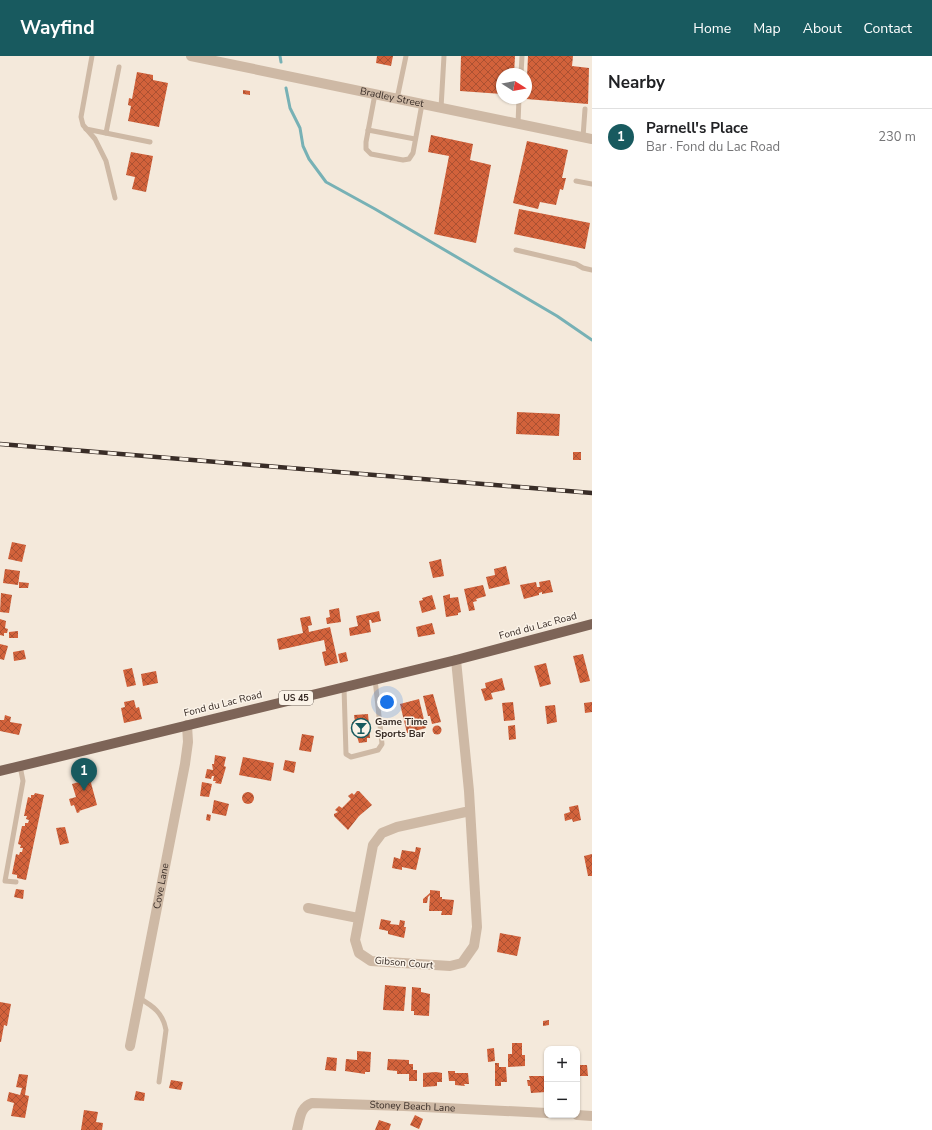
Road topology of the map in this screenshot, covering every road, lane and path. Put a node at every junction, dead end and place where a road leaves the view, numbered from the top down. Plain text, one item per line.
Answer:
1 (92, 56) edge
2 (191, 56) edge
3 (406, 56) edge
4 (444, 56) edge
5 (522, 56) edge
6 (119, 67) dead end
7 (521, 68) edge
8 (375, 94) junction
9 (397, 99) junction
10 (422, 104) junction
11 (519, 104) edge
12 (441, 108) junction
13 (586, 109) dead end
14 (518, 124) junction
15 (85, 129) junction
16 (368, 130) junction
17 (106, 133) junction
18 (588, 138) edge
19 (415, 139) junction
20 (150, 142) dead end
21 (576, 181) dead end
22 (592, 184) edge
23 (115, 198) dead end
24 (516, 250) dead end
25 (592, 270) edge
26 (592, 624) edge
27 (456, 660) junction
28 (375, 679) junction
29 (344, 686) junction
30 (187, 725) junction
31 (20, 766) junction
32 (0, 771) edge
33 (470, 811) junction
34 (16, 882) dead end
35 (308, 908) dead end
36 (358, 918) junction
37 (139, 998) junction
38 (130, 1046) dead end
39 (159, 1082) dead end
40 (544, 1113) edge
41 (580, 1115) edge
42 (592, 1116) edge
43 (297, 1130) edge

1 - 15 lane
2 - 8 street, Bradley Street
3 - 9 lane
4 - 12 lane
5 - 7 lane
6 - 17 lane
8 - 9 street, Bradley Street
8 - 16 lane
9 - 10 street, Bradley Street
10 - 12 street, Bradley Street
10 - 19 lane
11 - 14 lane
12 - 14 street, Bradley Street
13 - 18 lane
14 - 18 street, Bradley Street
15 - 17 lane
15 - 23 lane
16 - 19 lane
16 - 19 lane
17 - 20 lane
21 - 22 lane
24 - 25 lane
26 - 27 main road, Fond du Lac Road / US 45
27 - 28 main road, Fond du Lac Road / US 45
27 - 33 street, Gibson Court
28 - 29 main road, Fond du Lac Road / US 45
28 - 29 lane
29 - 30 main road, Fond du Lac Road / US 45
30 - 31 main road, Fond du Lac Road / US 45
30 - 37 street, Cove Lane
31 - 32 main road, Fond du Lac Road / US 45
31 - 34 lane
33 - 36 street, Gibson Court
33 - 36 street, Gibson Court
35 - 36 street
37 - 38 street, Cove Lane
37 - 39 lane
40 - 43 street, Stoney Beach Lane
41 - 42 street

